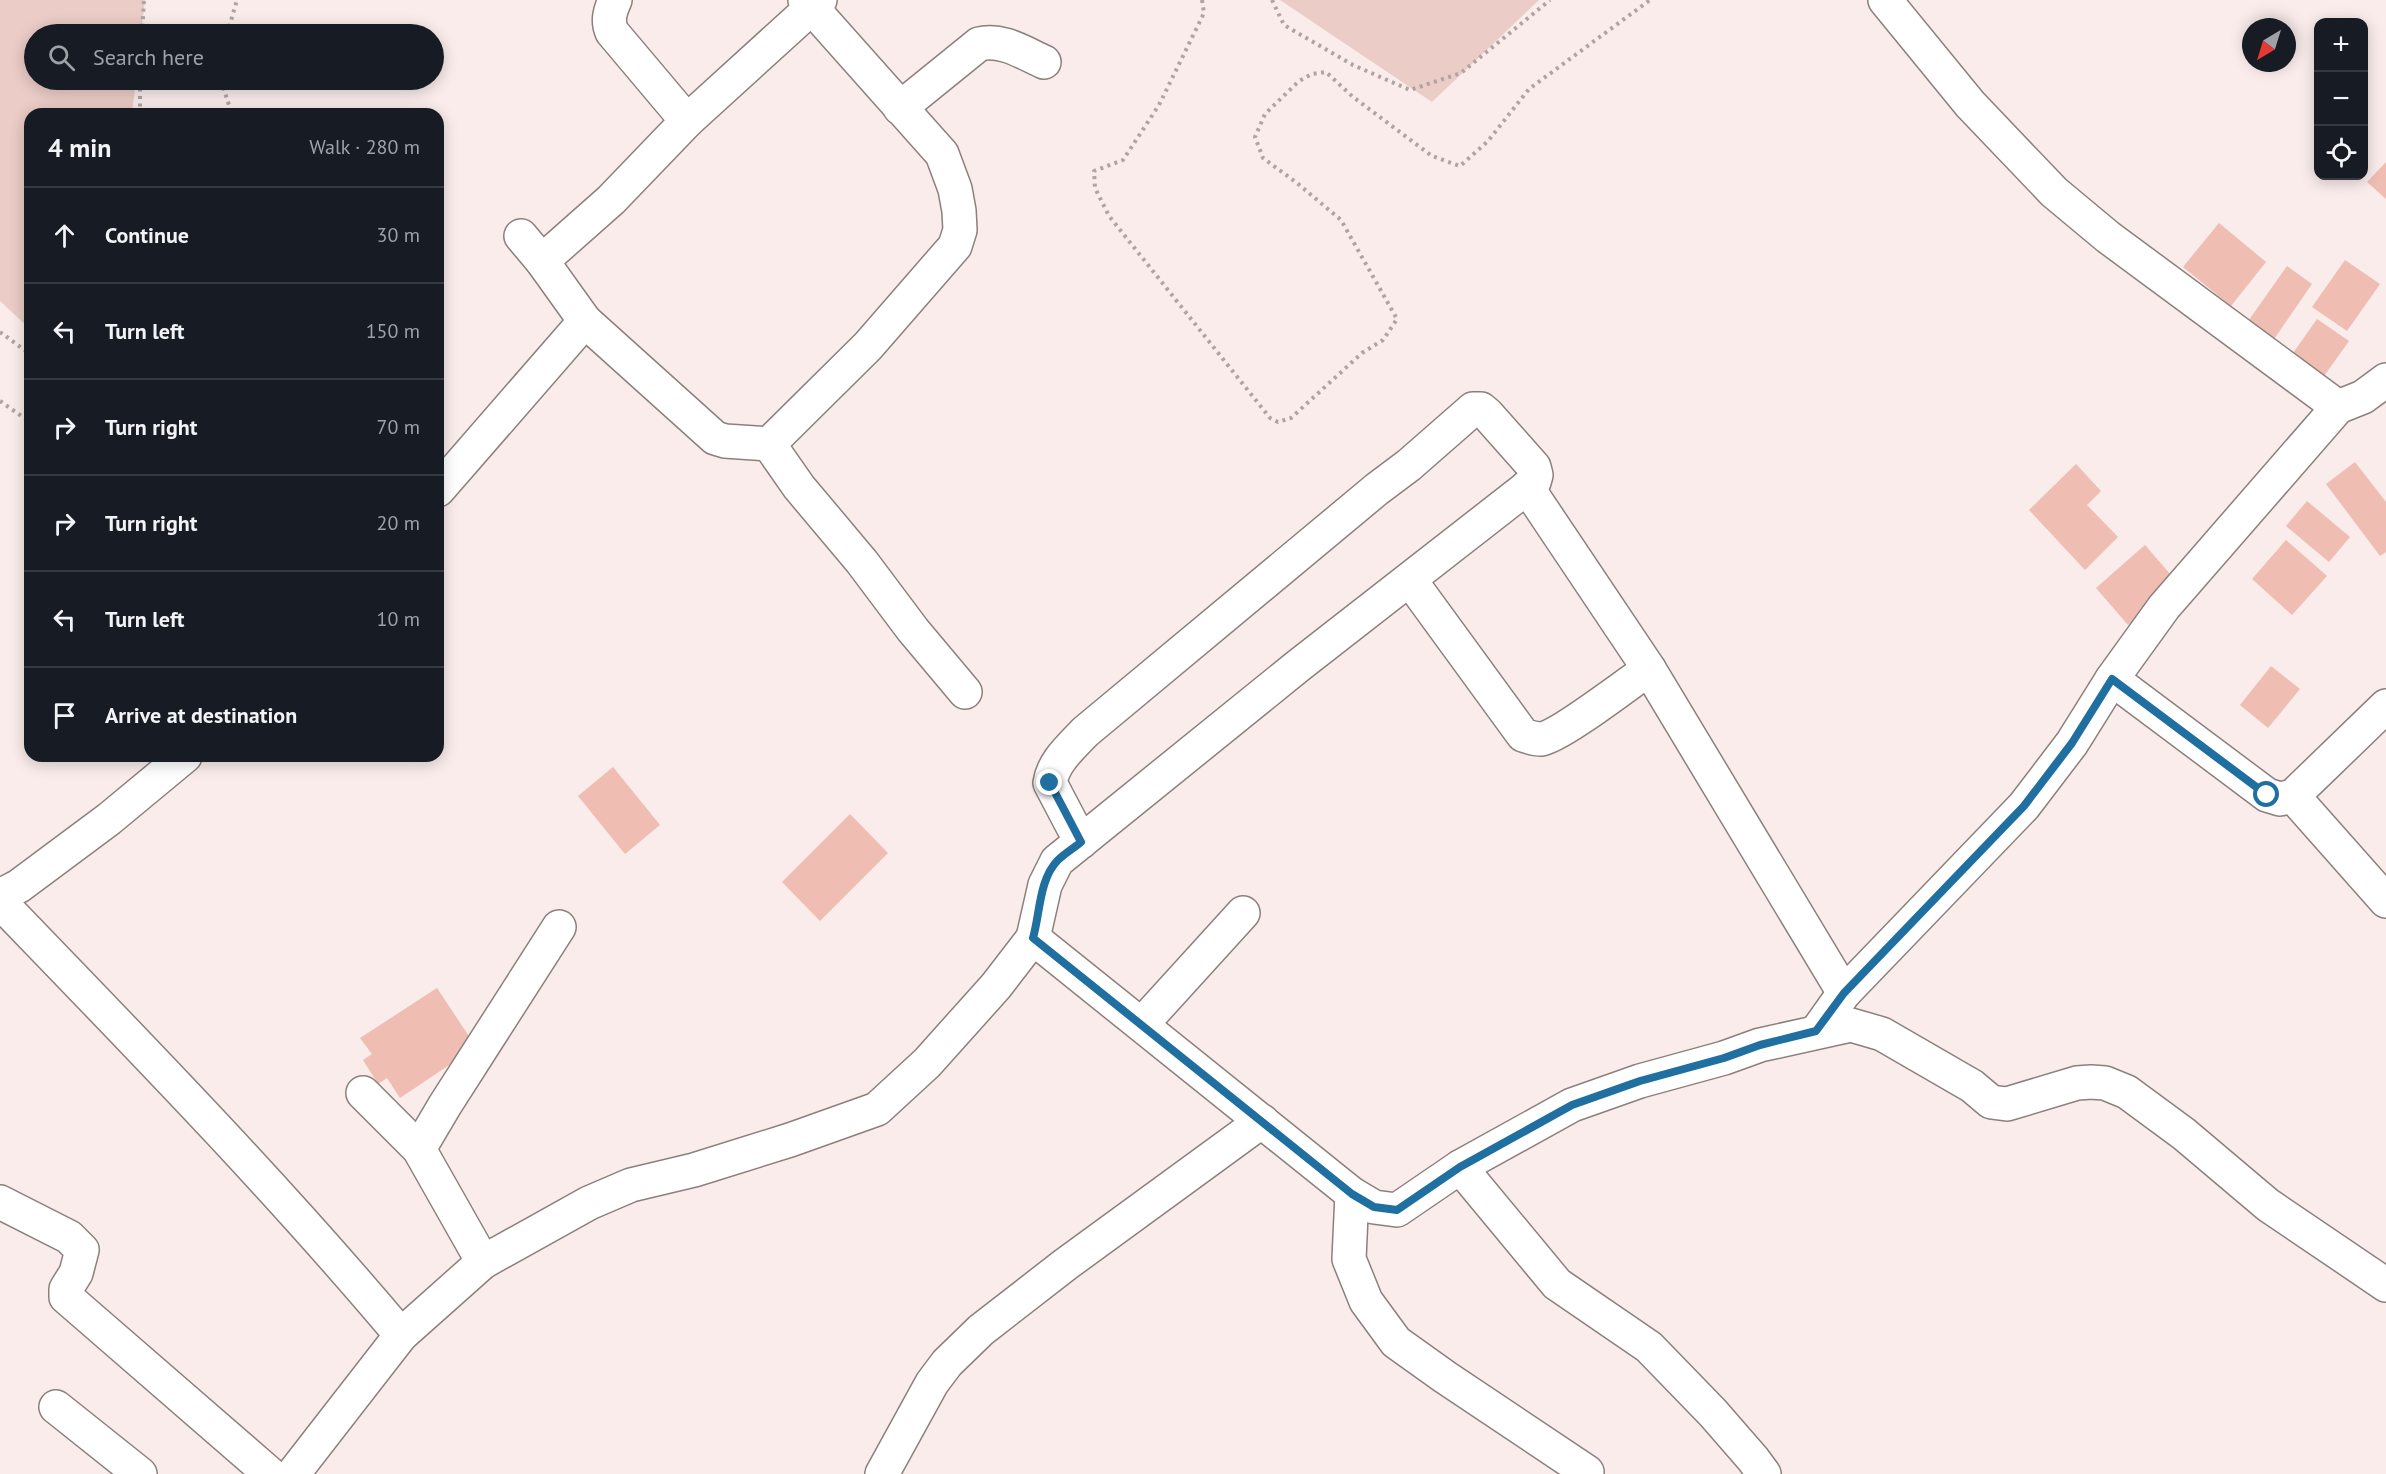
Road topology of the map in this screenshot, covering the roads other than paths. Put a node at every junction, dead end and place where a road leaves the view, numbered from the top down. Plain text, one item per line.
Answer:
1 (615, 0) edge
2 (1885, 0) edge
3 (812, 2) edge
4 (1044, 62) dead end
5 (900, 108) junction
6 (687, 121) junction
7 (521, 236) dead end
8 (542, 261) junction
9 (585, 321) junction
10 (2382, 389) edge
11 (2338, 407) junction
12 (769, 444) junction
13 (444, 483) edge
14 (1527, 487) junction
15 (1410, 580) junction
16 (1649, 669) junction
17 (2112, 679) junction
18 (965, 692) dead end
19 (2386, 706) edge
20 (178, 762) edge
21 (2293, 796) junction
22 (1081, 842) junction
23 (0, 896) edge
24 (2386, 901) edge
25 (0, 902) edge
26 (1243, 913) dead end
27 (559, 927) dead end
28 (1033, 938) junction
29 (1844, 993) junction
30 (1142, 1024) junction
31 (1816, 1031) junction
32 (363, 1093) dead end
33 (1262, 1121) junction
34 (419, 1149) junction
35 (1460, 1167) junction
36 (1352, 1194) junction
37 (0, 1202) edge
38 (483, 1262) junction
39 (2386, 1285) edge
40 (401, 1335) junction
41 (56, 1407) dead end
42 (1587, 1472) dead end
43 (141, 1474) edge
44 (270, 1474) edge
45 (293, 1474) edge
46 (882, 1474) edge
47 (1764, 1474) edge

1 - 6 street
2 - 11 street
3 - 5 street
3 - 6 street
4 - 5 street
5 - 12 street
6 - 8 street
7 - 8 street
8 - 9 street
9 - 12 street
9 - 13 street
10 - 11 street
11 - 17 street
12 - 18 street
14 - 15 street
14 - 16 street
14 - 22 street
15 - 16 street
15 - 22 street
16 - 29 street
17 - 21 street
17 - 29 street
19 - 21 street
20 - 23 street
21 - 24 street
22 - 28 street
25 - 40 street
26 - 30 street
27 - 34 street
28 - 30 street
28 - 38 street
29 - 31 street
30 - 33 street
31 - 35 street
31 - 39 street
32 - 34 street
33 - 36 street
33 - 46 street
34 - 38 street
35 - 36 street
35 - 47 street
36 - 42 street
37 - 44 street
38 - 40 street
40 - 45 street
41 - 43 street

